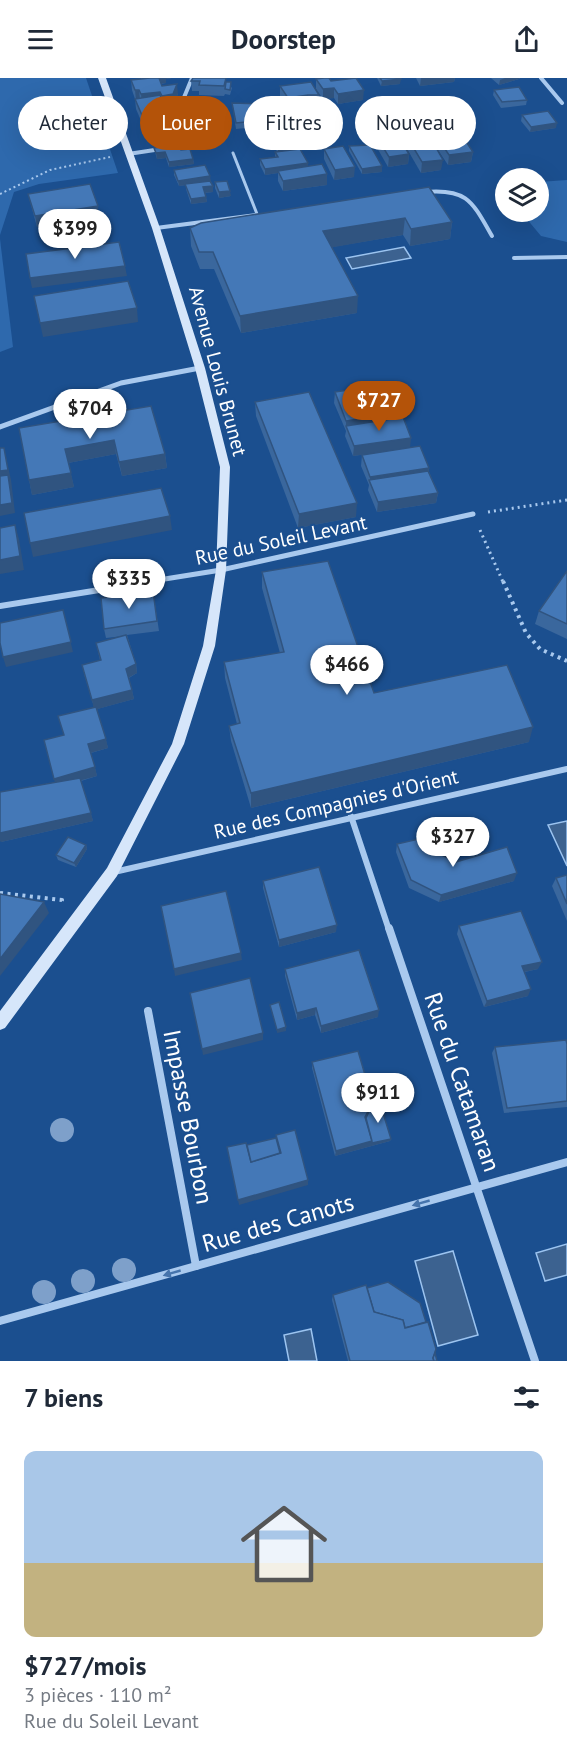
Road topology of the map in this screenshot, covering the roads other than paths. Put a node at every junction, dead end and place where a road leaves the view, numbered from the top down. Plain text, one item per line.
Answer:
1 (102, 78) edge
2 (192, 78) edge
3 (541, 78) edge
4 (562, 103) dead end
5 (233, 153) dead end
6 (128, 154) junction
7 (417, 193) edge
8 (269, 213) edge
9 (257, 214) junction
10 (156, 228) junction
11 (492, 236) dead end
12 (567, 257) edge
13 (514, 258) dead end
14 (200, 368) junction
15 (0, 427) edge
16 (473, 514) road end
17 (221, 570) junction
18 (0, 606) edge
19 (567, 769) edge
20 (351, 816) junction
21 (112, 872) junction
22 (148, 1011) dead end
23 (0, 1023) edge
24 (567, 1162) edge
25 (477, 1186) junction
26 (196, 1266) junction
27 (0, 1321) edge
28 (535, 1361) edge

1 - 6 street, Avenue Louis Brunet
2 - 6 street
3 - 4 street
5 - 9 lane
6 - 10 street, Avenue Louis Brunet
7 - 11 street
8 - 9 street
9 - 10 street
10 - 14 street, Avenue Louis Brunet
12 - 13 street
14 - 15 street
14 - 17 street, Avenue Louis Brunet
16 - 17 street, Rue du Soleil Levant
17 - 18 street, Rue du Soleil Levant
17 - 21 street, Avenue Louis Brunet
19 - 20 street, Rue des Compagnies d'Orient
20 - 21 street, Rue des Compagnies d'Orient
20 - 25 street, Rue du Catamaran
21 - 23 street, Avenue Louis Brunet
22 - 26 street, Impasse Bourbon
24 - 25 street, Rue des Canots
25 -> 26 street, Rue des Canots
25 - 28 street, Rue du Catamaran
26 -> 27 street, Rue des Canots

